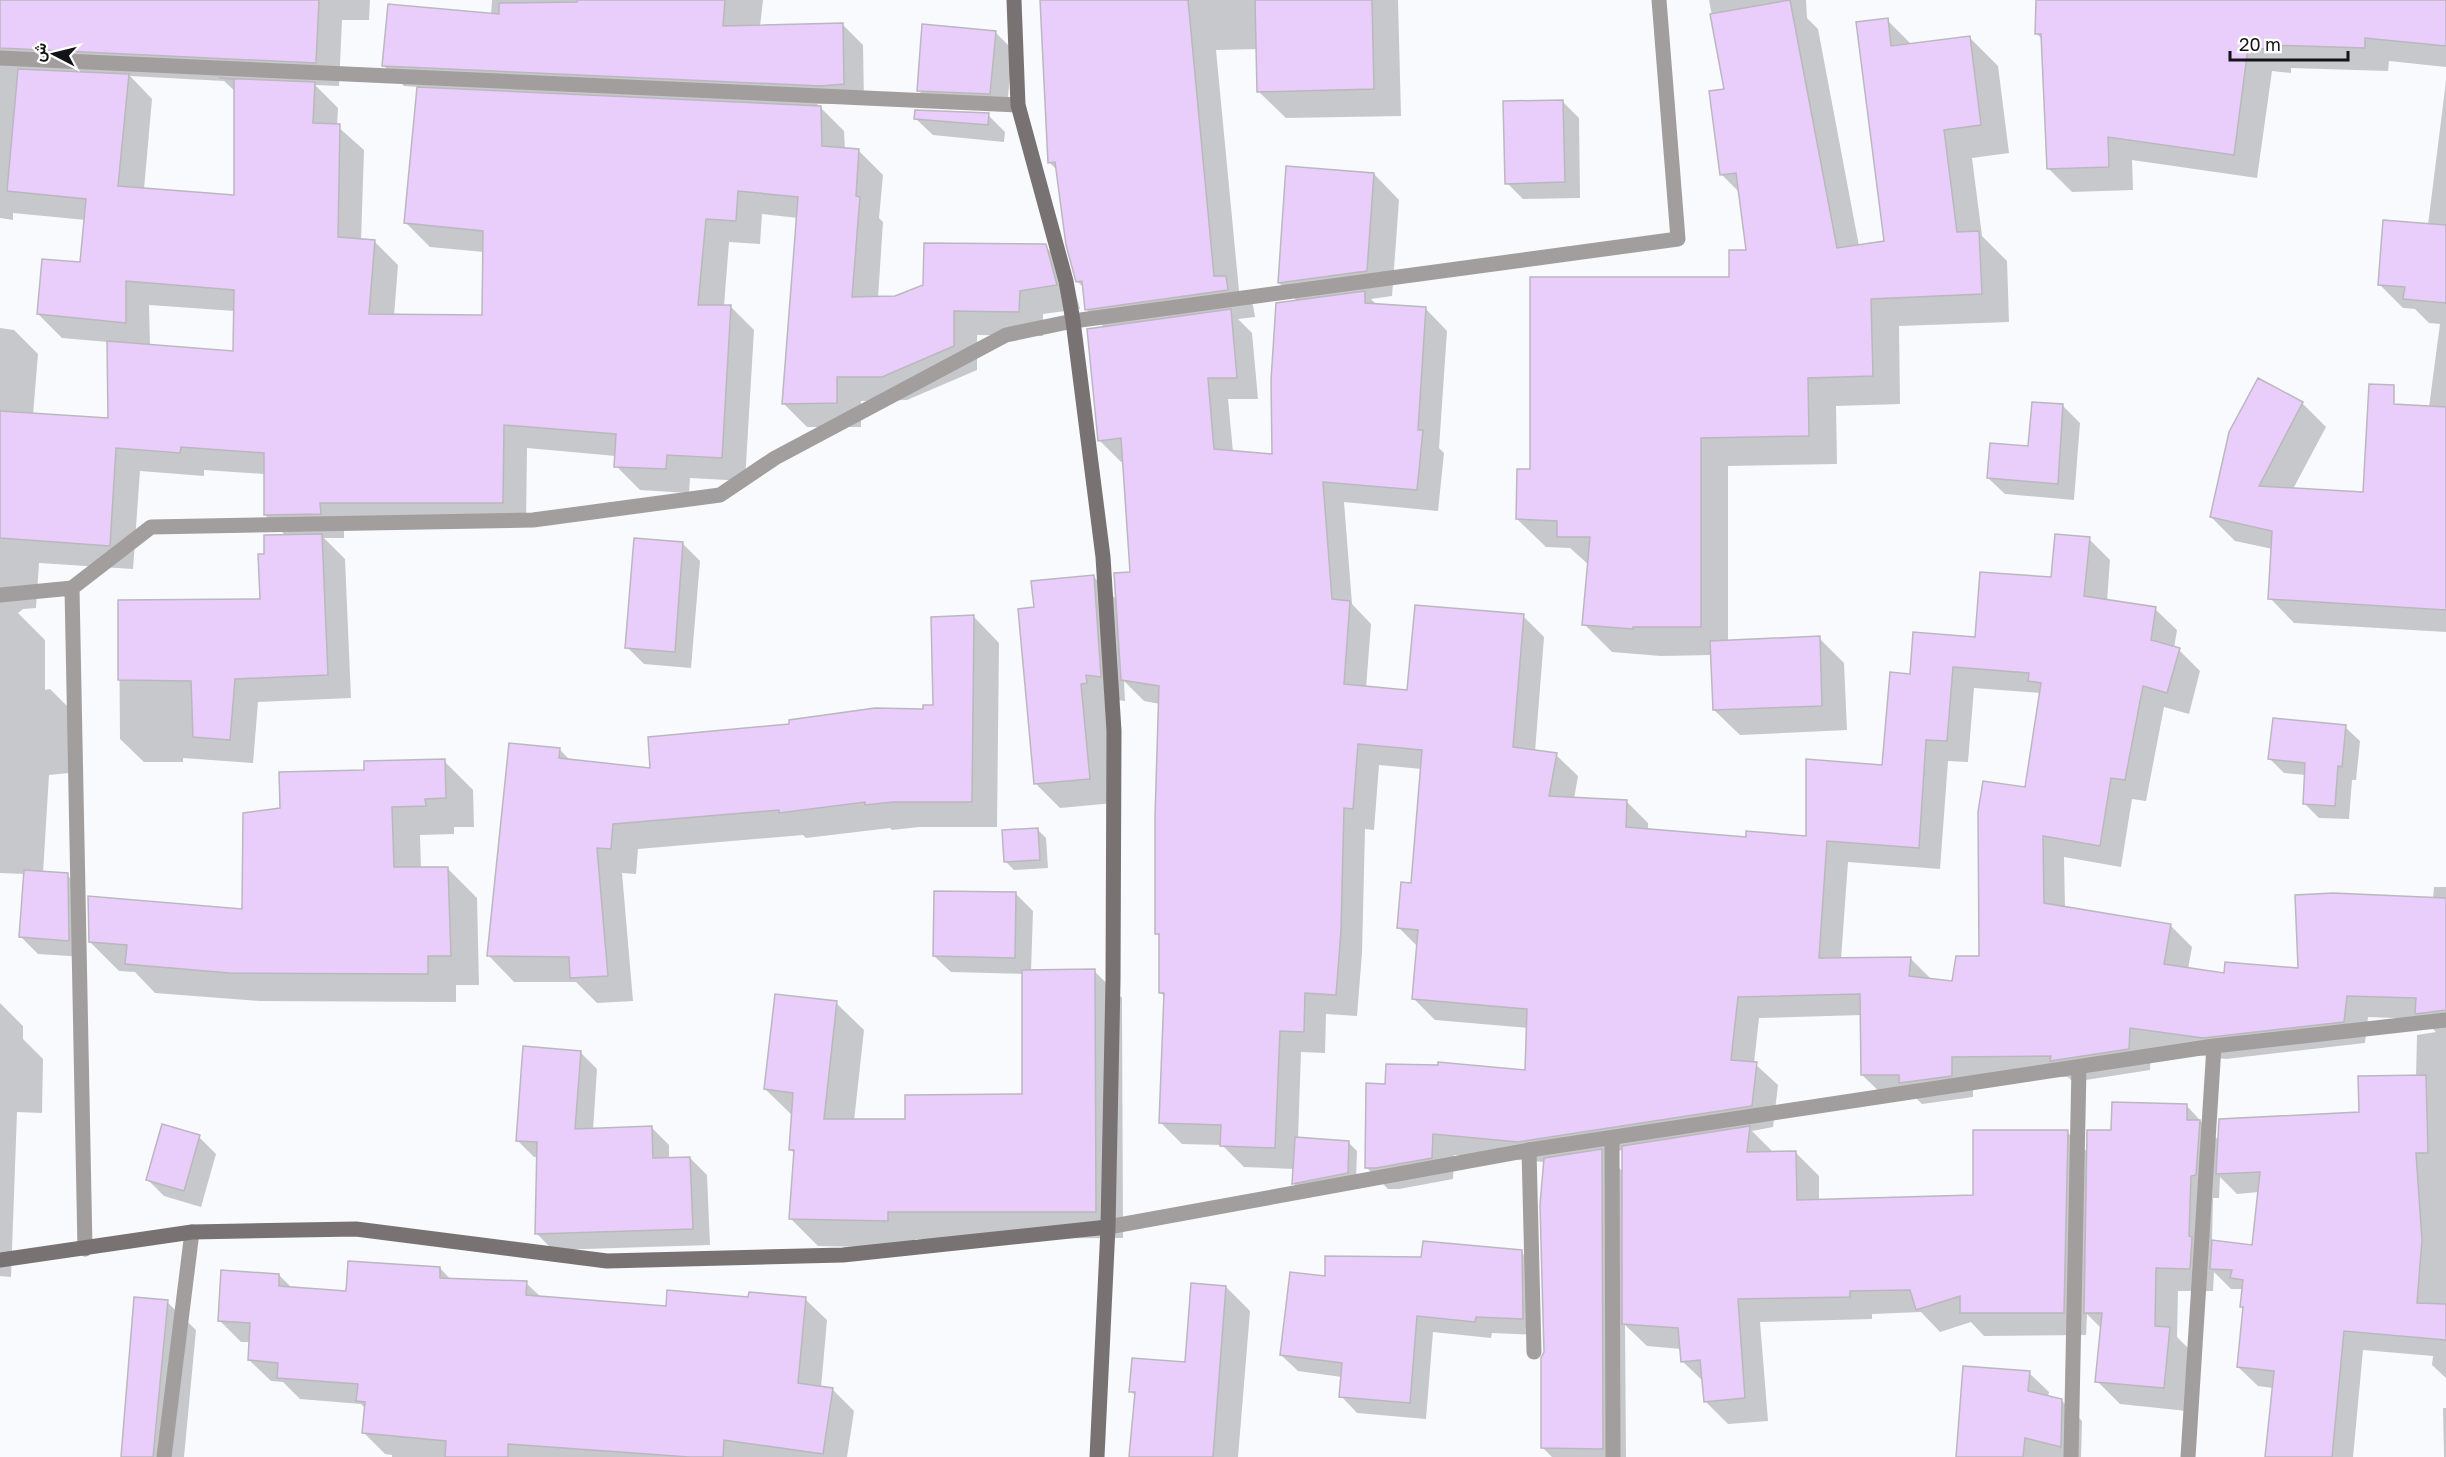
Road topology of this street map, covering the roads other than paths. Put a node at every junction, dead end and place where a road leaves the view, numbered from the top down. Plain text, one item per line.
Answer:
1 (1014, 0) edge
2 (1659, 0) edge
3 (0, 58) edge
4 (1018, 105) junction
5 (1073, 321) junction
6 (72, 588) junction
7 (0, 595) edge
8 (2446, 1020) edge
9 (2214, 1046) junction
10 (2079, 1067) junction
11 (1612, 1138) junction
12 (1529, 1150) junction
13 (1108, 1227) junction
14 (192, 1232) junction
15 (85, 1249) junction
16 (0, 1260) edge
17 (1534, 1352) dead end
18 (164, 1457) edge
19 (1097, 1457) edge
20 (1613, 1457) edge
21 (2071, 1457) edge
22 (2188, 1457) edge

1 - 4 street
2 - 5 street
3 - 4 street
4 - 5 street
5 - 6 street
5 - 13 street
6 - 7 street
6 - 15 street
8 - 9 street
9 - 10 street
9 - 22 street
10 - 11 street
10 - 21 street
11 - 12 street
11 - 20 street
12 - 13 street
12 - 17 street
13 - 14 street
13 - 19 street
14 - 15 street
14 - 18 street
15 - 16 street

